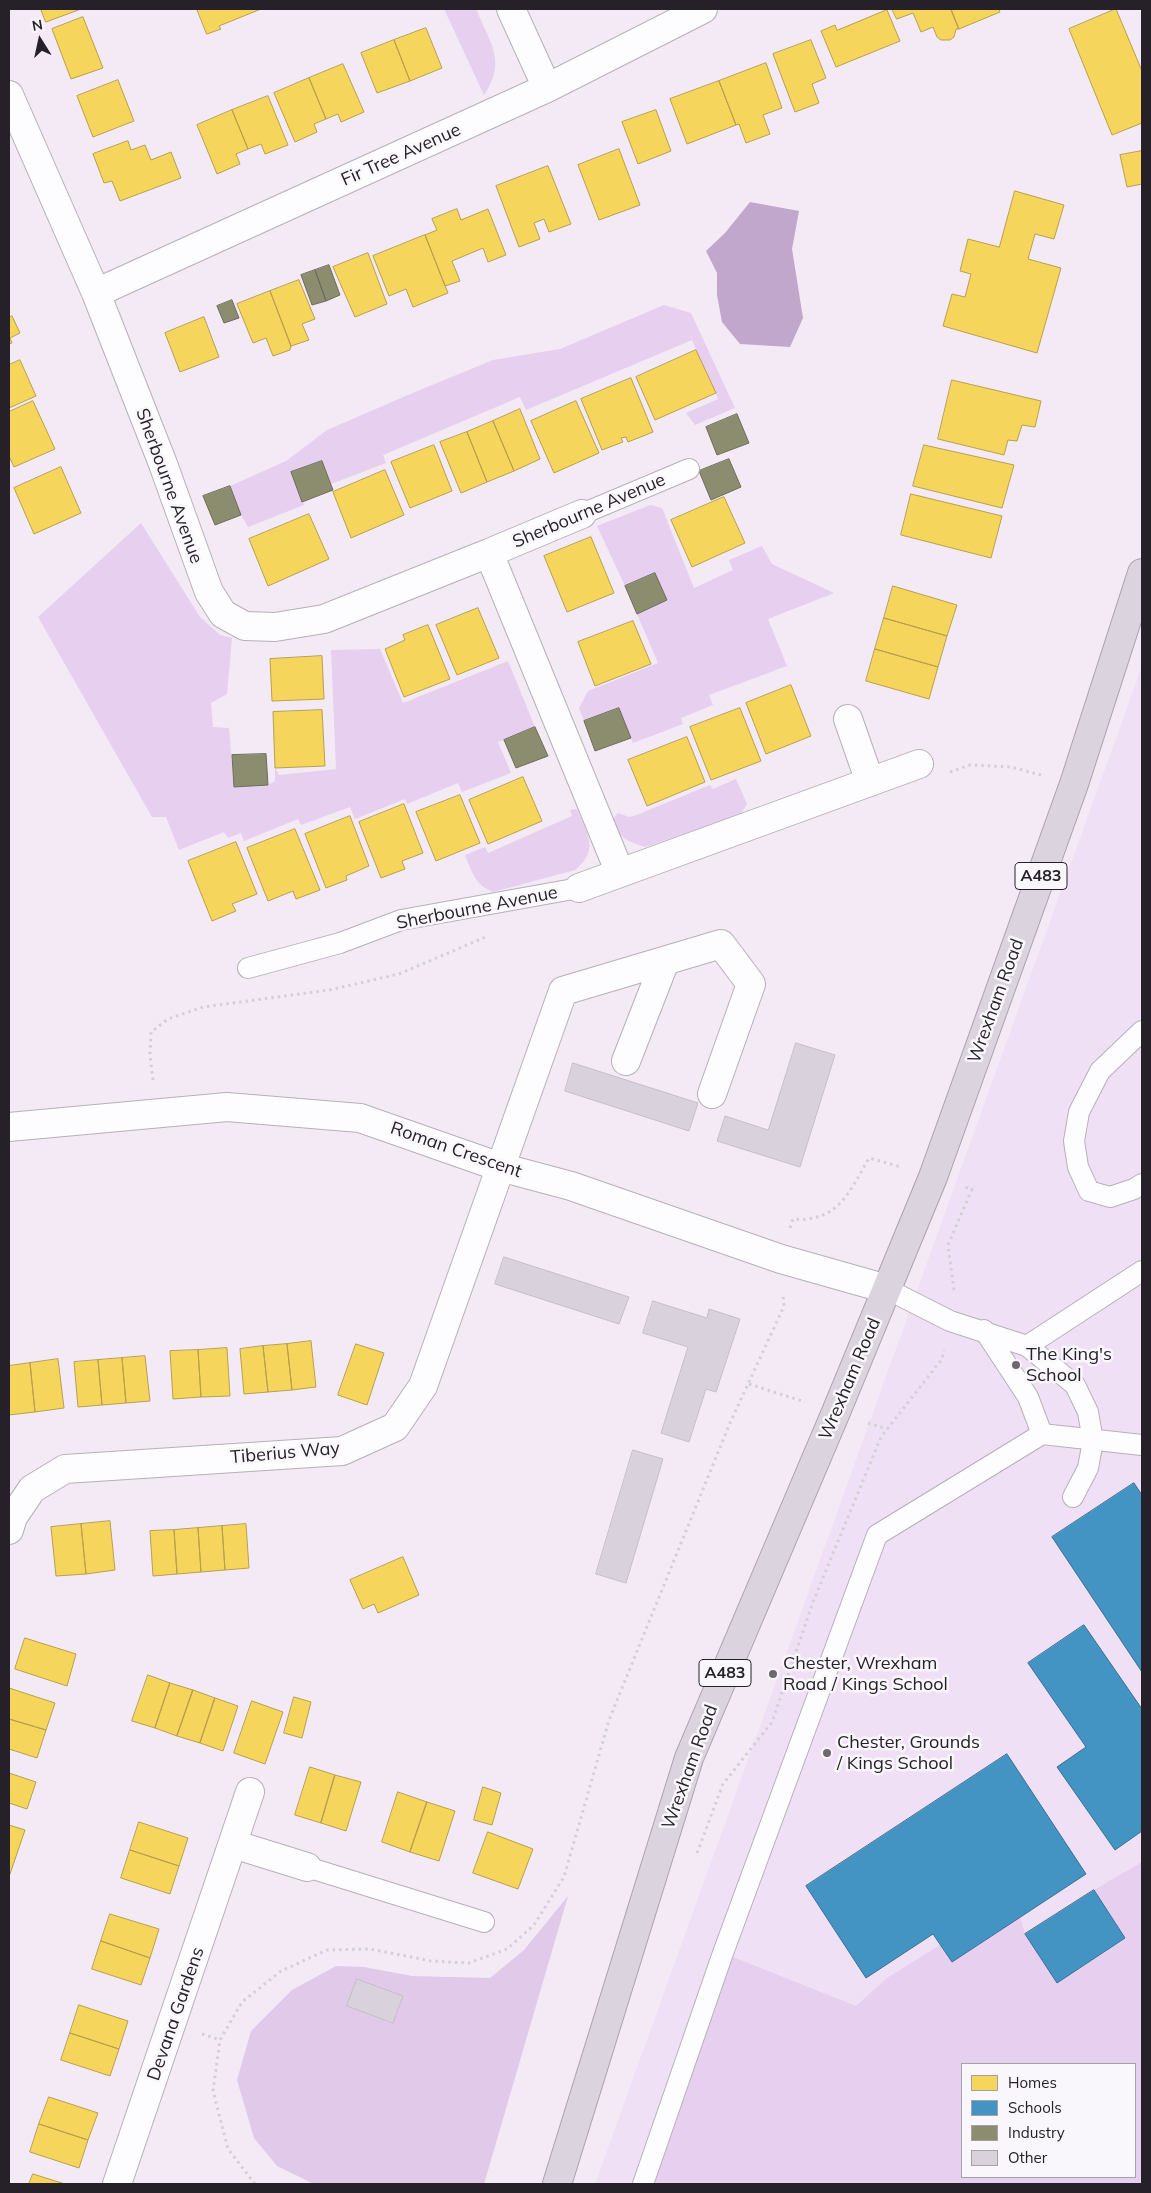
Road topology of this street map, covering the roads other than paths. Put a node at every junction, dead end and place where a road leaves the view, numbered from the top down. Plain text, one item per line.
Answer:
1 (511, 9) edge
2 (703, 9) edge
3 (547, 88) junction
4 (9, 95) edge
5 (96, 293) junction
6 (689, 469) dead end
7 (582, 514) joint
8 (489, 553) junction
9 (1142, 573) edge
10 (848, 719) dead end
11 (919, 764) road end
12 (870, 782) junction
13 (620, 873) junction
14 (579, 888) joint
15 (665, 961) junction
16 (248, 968) dead end
17 (1142, 1030) edge
18 (626, 1061) dead end
19 (712, 1094) dead end
20 (9, 1127) edge
21 (500, 1167) junction
22 (1142, 1184) edge
23 (1142, 1271) edge
24 (887, 1289) junction
25 (984, 1330) junction
26 (1028, 1346) junction
27 (1042, 1434) junction
28 (1093, 1441) junction
29 (1142, 1445) edge
30 (1073, 1497) dead end
31 (9, 1530) edge
32 (250, 1792) dead end
33 (233, 1844) junction
34 (308, 1866) joint
35 (484, 1922) dead end
36 (119, 2184) edge
37 (557, 2184) edge
38 (643, 2184) edge

1 - 3 street
2 - 3 street, Fir Tree Avenue
3 - 5 street, Fir Tree Avenue
4 - 5 street, Sherbourne Avenue
5 - 8 street, Sherbourne Avenue
6 - 7 lane, Sherbourne Avenue
7 - 8 street, Sherbourne Avenue
8 - 13 street, Sherbourne Avenue
9 - 24 highway, Wrexham Road / A483
10 - 12 street
11 - 12 street, Sherbourne Avenue
12 - 13 street, Sherbourne Avenue
13 - 14 street, Sherbourne Avenue
14 - 16 lane, Sherbourne Avenue
15 - 18 street
15 - 19 street
15 - 21 street, Tiberius Way
17 - 22 lane
20 - 21 street, Roman Crescent
21 - 24 street, Roman Crescent
21 - 31 street, Tiberius Way
23 - 26 lane
24 - 25 lane
24 - 37 highway, Wrexham Road / A483
25 - 26 lane
25 - 27 lane
26 - 28 lane
27 - 28 lane
27 - 38 lane
28 - 29 lane
28 - 30 lane
32 - 33 street, Devana Gardens
33 - 34 street
33 - 36 street, Devana Gardens
34 - 35 lane

